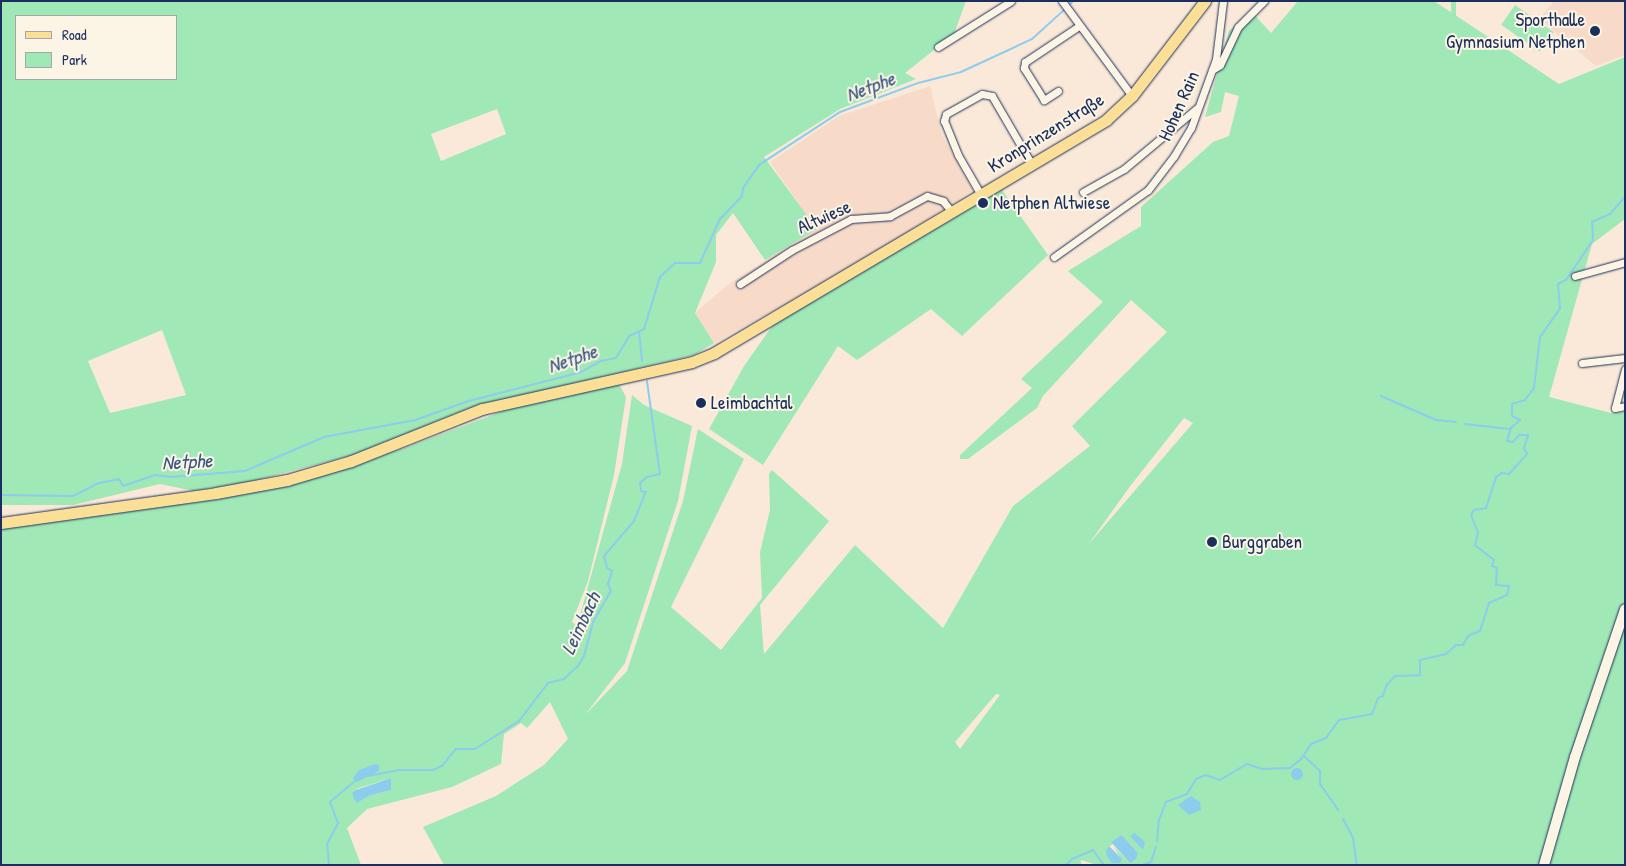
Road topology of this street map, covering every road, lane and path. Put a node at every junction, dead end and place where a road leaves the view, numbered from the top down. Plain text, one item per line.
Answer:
1 (1011, 1) edge
2 (1223, 1) edge
3 (1264, 1) edge
4 (1063, 3) edge
5 (1200, 3) edge
6 (1079, 26) junction
7 (938, 47) dead end
8 (1212, 70) junction
9 (1058, 91) dead end
10 (1132, 96) junction
11 (1198, 107) junction
12 (1031, 163) junction
13 (1083, 192) dead end
14 (981, 195) junction
15 (951, 211) junction
16 (1054, 257) dead end
17 (1625, 262) edge
18 (1575, 276) dead end
19 (740, 284) dead end
20 (1625, 358) edge
21 (1582, 363) dead end
22 (1625, 369) edge
23 (1625, 406) edge
24 (1, 523) edge
25 (1625, 609) edge
26 (1544, 865) edge

1 - 7 street
2 - 8 street, Hohen Rain
3 - 8 street
4 - 6 street
5 - 10 main road, Kronprinzenstraße
6 - 9 street
6 - 10 street
8 - 11 street, Hohen Rain
10 - 12 main road, Kronprinzenstraße
11 - 13 street
11 - 16 street, Hohen Rain
12 - 14 main road, Kronprinzenstraße
12 - 14 street
14 - 15 main road, Kronprinzenstraße
15 - 19 street, Altwiese
15 - 24 main road, Kronprinzenstraße
17 - 18 street
20 - 21 street
22 - 23 street
25 - 26 street

